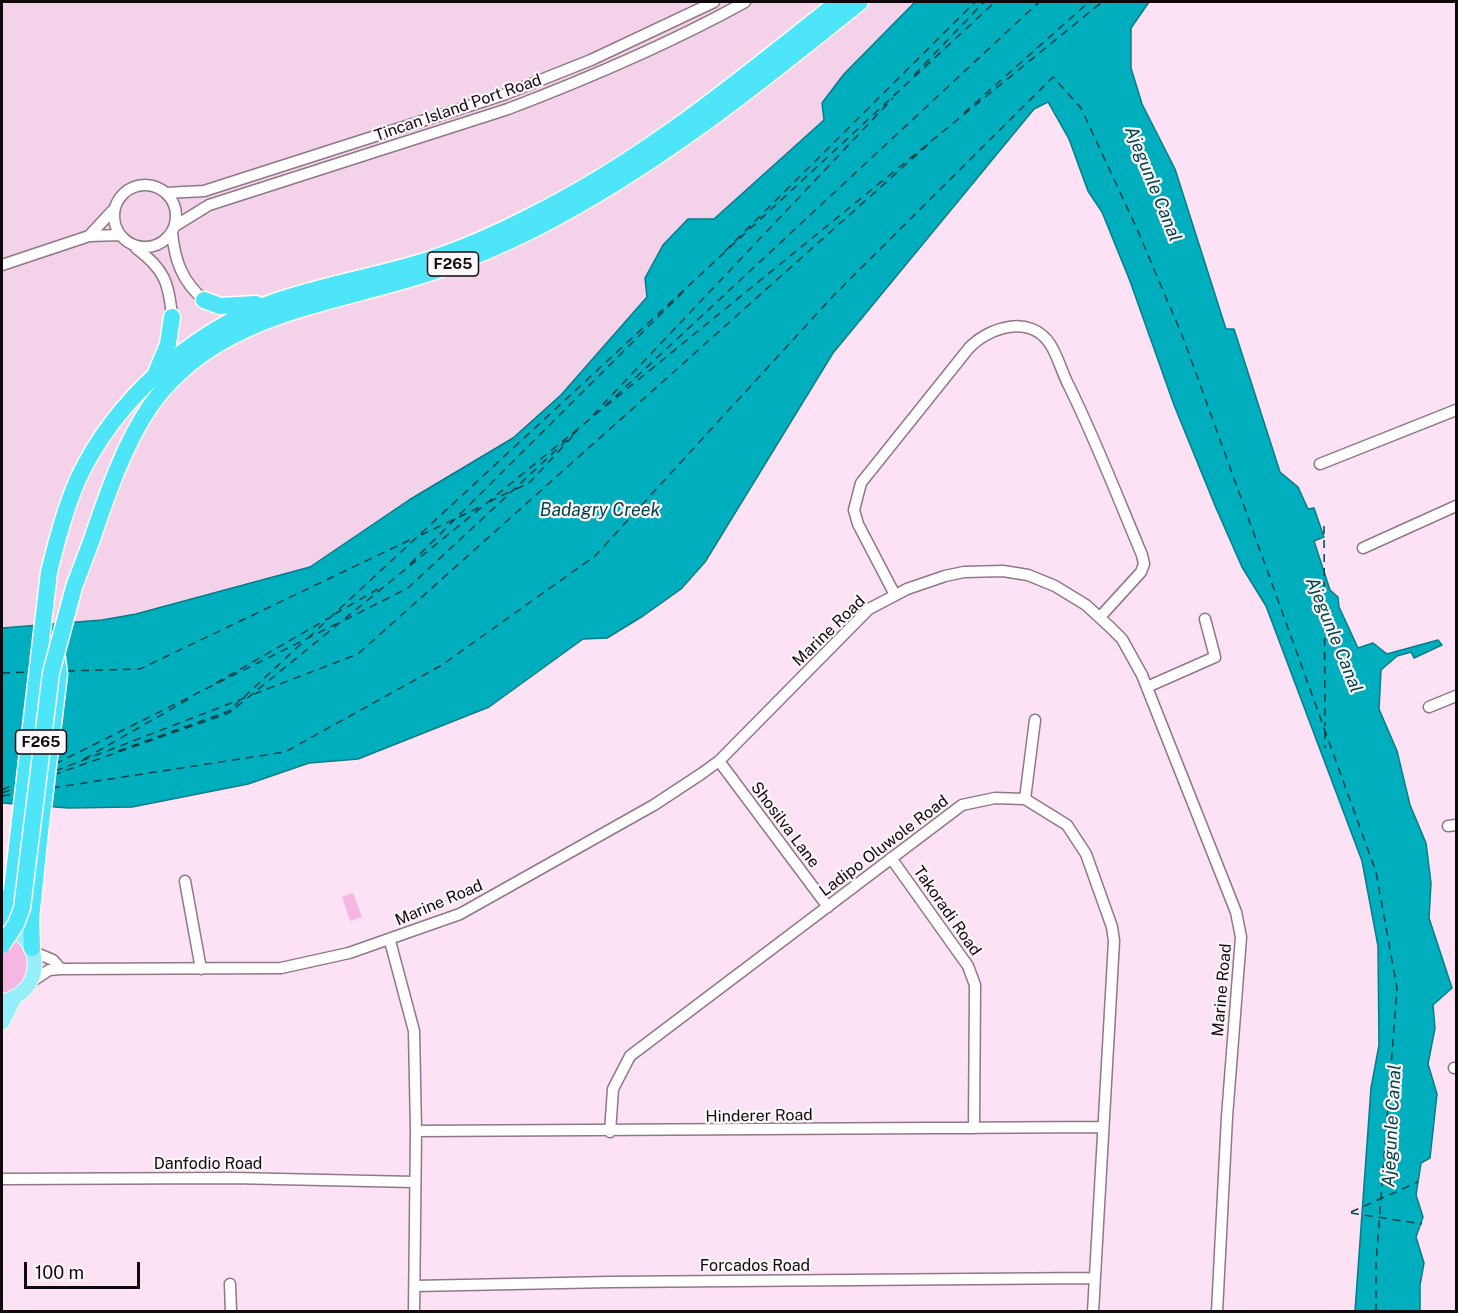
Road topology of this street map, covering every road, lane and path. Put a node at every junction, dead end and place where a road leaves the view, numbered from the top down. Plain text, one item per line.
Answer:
1 (714, 2) edge
2 (745, 2) edge
3 (838, 2) edge
4 (860, 2) edge
5 (166, 193) junction
6 (115, 208) junction
7 (173, 229) junction
8 (119, 235) junction
9 (89, 236) junction
10 (133, 246) junction
11 (2, 265) edge
12 (204, 300) joint
13 (272, 303) junction
14 (172, 317) joint
15 (154, 378) junction
16 (1456, 410) edge
17 (1320, 465) dead end
18 (1456, 506) edge
19 (1363, 548) dead end
20 (895, 595) junction
21 (1100, 617) junction
22 (1205, 619) dead end
23 (39, 651) junction
24 (56, 651) junction
25 (1147, 687) junction
26 (1456, 696) edge
27 (1429, 707) dead end
28 (1035, 720) dead end
29 (719, 761) junction
30 (1025, 799) junction
31 (891, 858) junction
32 (185, 880) dead end
33 (2, 903) edge
34 (828, 908) junction
35 (2, 926) edge
36 (390, 941) junction
37 (2, 945) edge
38 (33, 950) junction
39 (61, 969) junction
40 (201, 969) junction
41 (31, 982) junction
42 (8, 999) edge
43 (2, 1023) edge
44 (1102, 1127) junction
45 (974, 1128) junction
46 (416, 1131) junction
47 (610, 1132) junction
48 (2, 1179) edge
49 (414, 1182) junction
50 (1094, 1278) junction
51 (230, 1284) dead end
52 (415, 1286) junction
53 (231, 1311) edge
54 (414, 1311) edge
55 (1093, 1311) edge
56 (1217, 1311) edge

1 - 5 street, Tincan Island Port Road
2 - 7 street, Tincan Island Port Road
3 - 13 highway, F265
4 - 24 highway, F265, bridge
5 - 6 street
5 - 7 street
6 - 8 street
6 - 9 street
7 - 10 street
7 - 12 street
8 - 9 street
8 - 10 street
9 - 11 street
10 - 14 street
12 - 13 highway
13 - 15 highway, F265
14 - 15 highway
15 - 23 highway, F265
16 - 17 street
18 - 19 street
20 - 21 street, Marine Road
20 - 21 street
20 - 29 street, Marine Road
21 - 25 street, Marine Road
22 - 25 street
23 - 33 highway
23 - 35 highway, F265
24 - 37 highway, F265, bridge
24 - 38 highway
25 - 56 street, Marine Road
26 - 27 street
28 - 30 street
29 - 34 street, Shosilva Lane
29 - 36 street, Marine Road
30 - 31 street, Ladipo Oluwole Road
30 - 44 street, Ladipo Oluwole Road
31 - 34 street, Ladipo Oluwole Road
31 - 45 street, Takoradi Road
32 - 40 street
34 - 47 street, Ladipo Oluwole Road
35 - 38 main road
36 - 40 street, Marine Road
36 - 46 street
38 - 39 street
38 - 41 main road
39 - 40 street, Marine Road
39 - 41 street
41 - 42 main road
42 - 43 main road
44 - 45 street, Hinderer Road
44 - 50 street, Ladipo Oluwole Road
45 - 47 street, Hinderer Road
46 - 47 street, Hinderer Road
46 - 49 street
48 - 49 street, Danfodio Road
49 - 52 street
50 - 52 street, Forcados Road
50 - 55 street, Ladipo Oluwole Road
51 - 53 street
52 - 54 street

